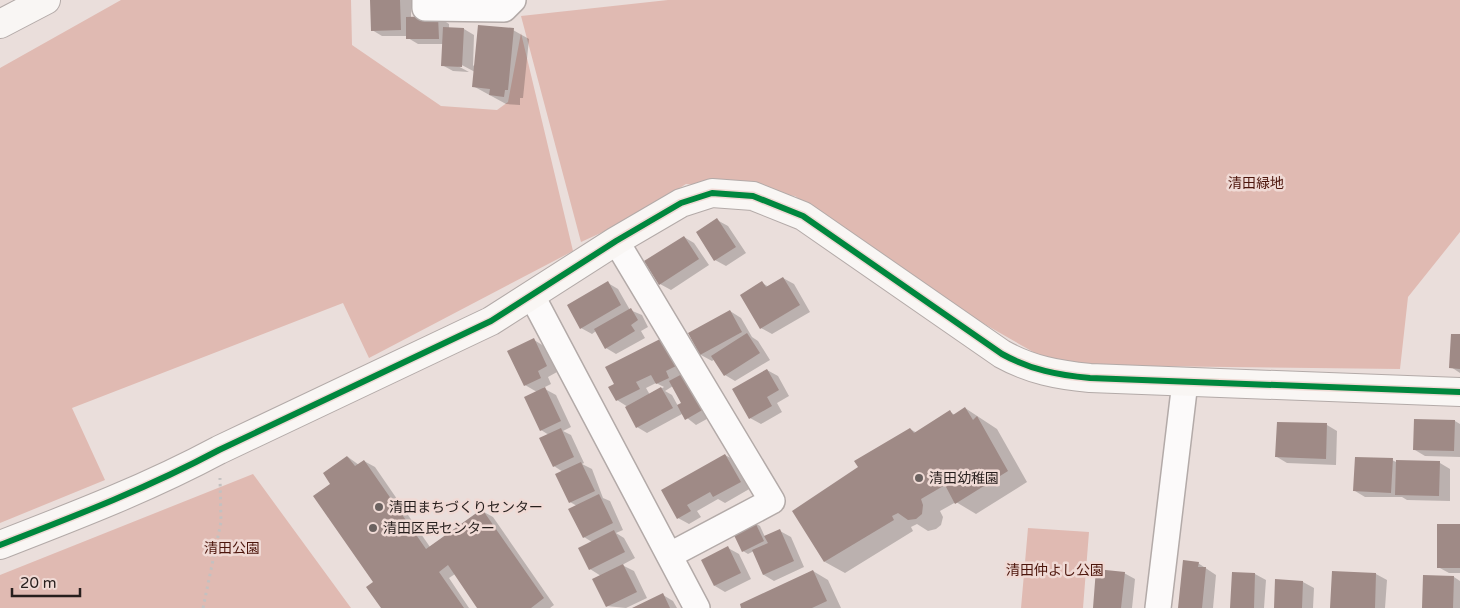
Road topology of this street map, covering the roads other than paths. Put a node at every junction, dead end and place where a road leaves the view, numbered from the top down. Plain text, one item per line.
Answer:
1 (46, 0) edge
2 (425, 0) edge
3 (512, 0) edge
4 (0, 24) edge
5 (616, 241) junction
6 (532, 296) junction
7 (1186, 382) junction
8 (1460, 392) edge
9 (0, 545) edge
10 (670, 555) junction
11 (697, 608) edge
12 (1158, 608) edge

1 - 4 street
2 - 3 street
5 - 6 street
5 - 7 street
5 - 10 street
6 - 9 street
6 - 10 street
7 - 8 street
7 - 12 street
10 - 11 street

